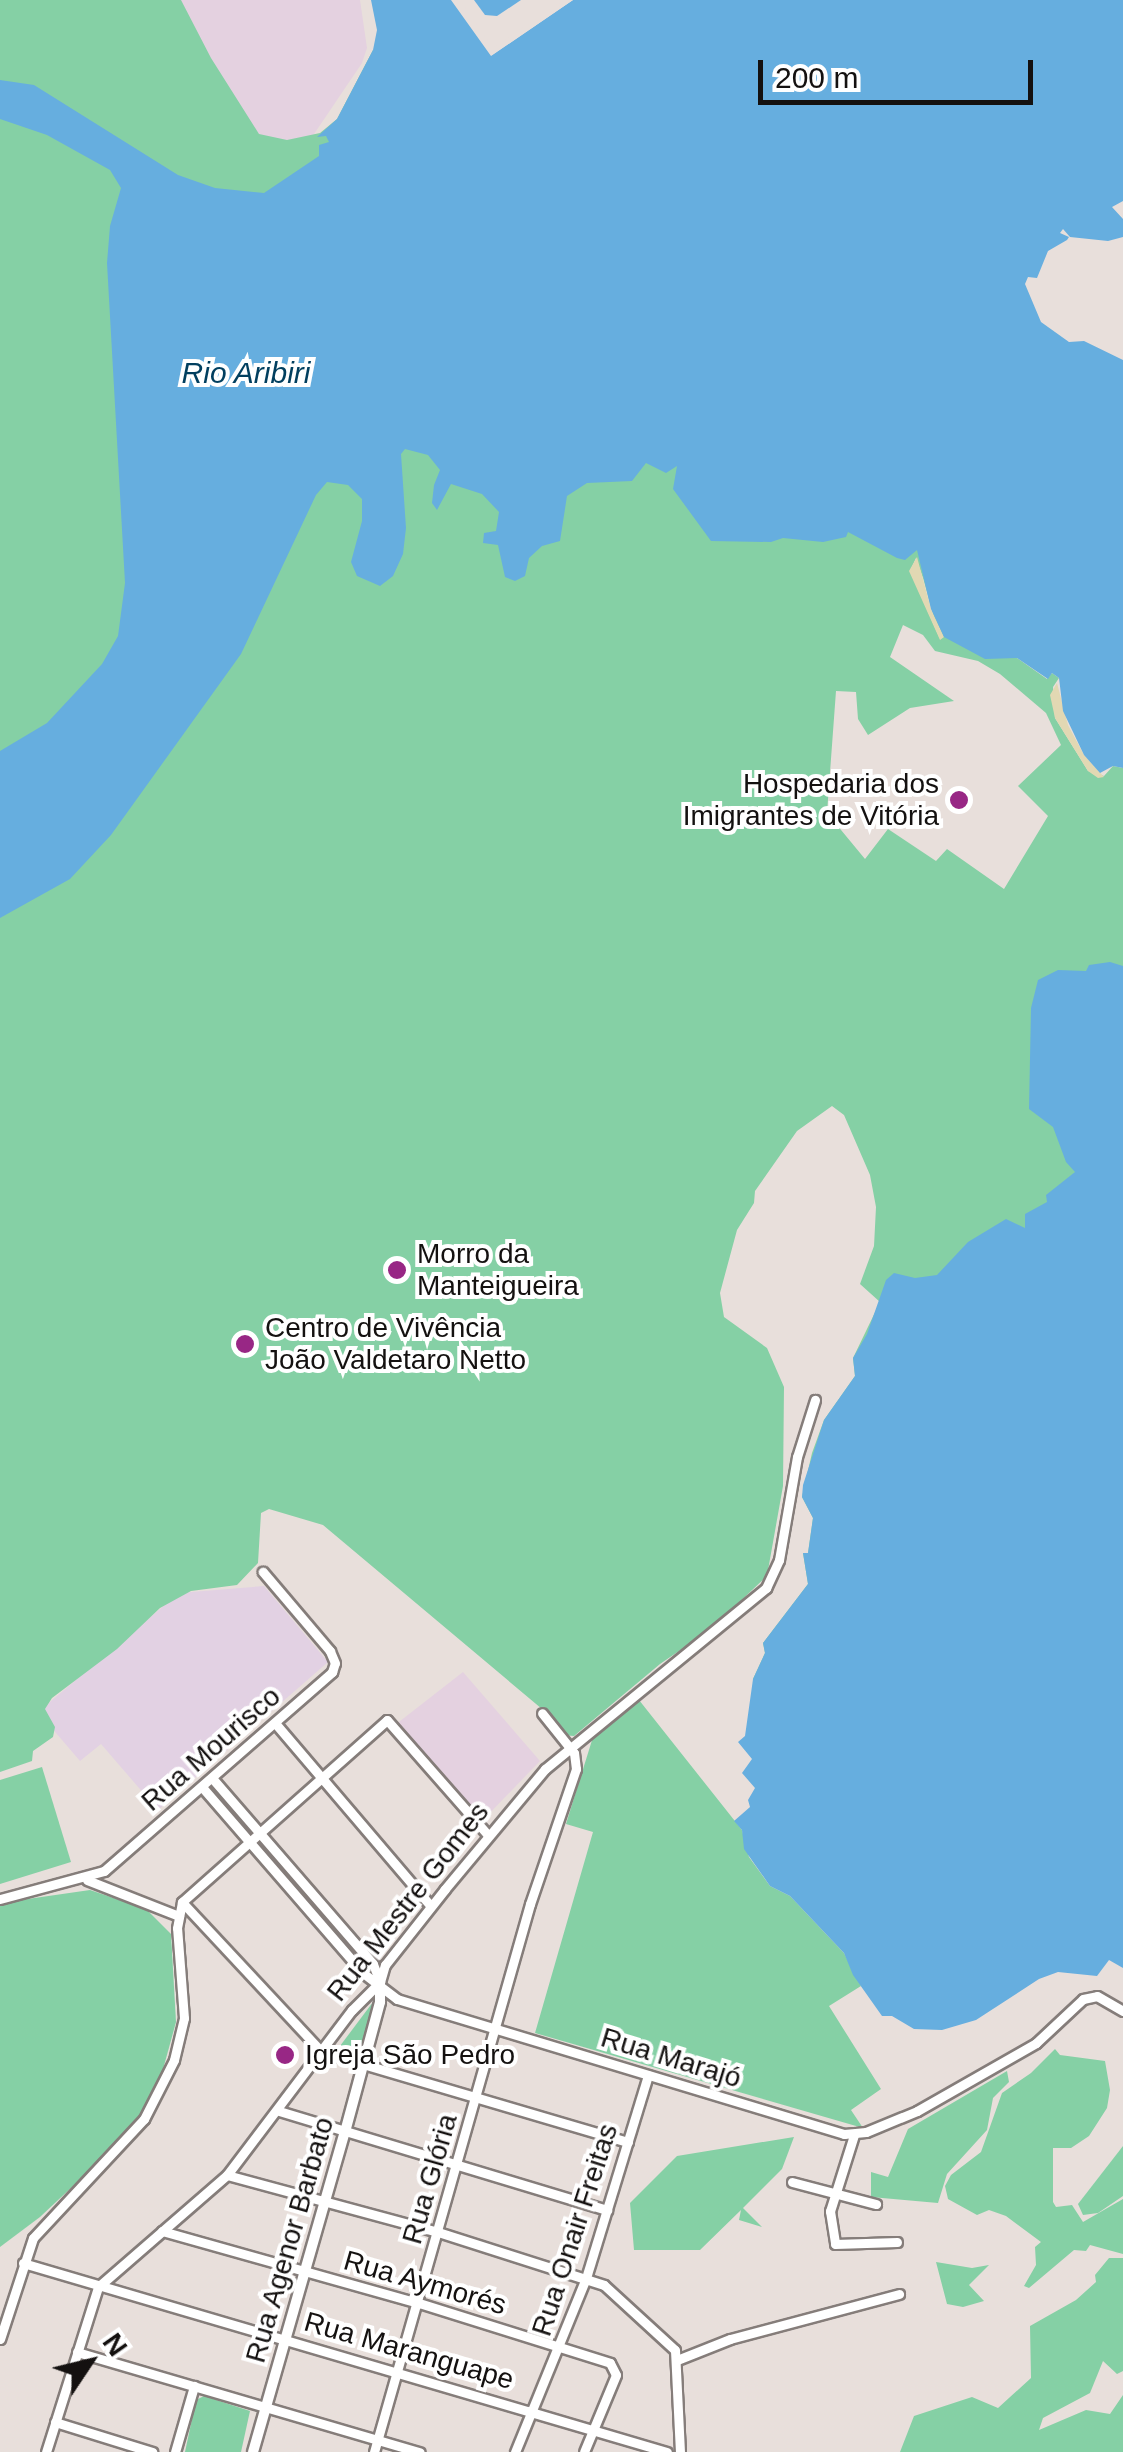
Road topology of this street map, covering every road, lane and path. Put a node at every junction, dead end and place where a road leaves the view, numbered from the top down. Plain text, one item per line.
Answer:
1 (814, 1400) dead end
2 (263, 1572) dead end
3 (542, 1712) dead end
4 (275, 1722) junction
5 (571, 1748) junction
6 (322, 1777) junction
7 (212, 1778) junction
8 (202, 1786) junction
9 (258, 1831) junction
10 (488, 1835) junction
11 (247, 1841) junction
12 (84, 1879) junction
13 (0, 1899) edge
14 (182, 1902) junction
15 (432, 1906) junction
16 (179, 1916) junction
17 (380, 1982) junction
18 (1123, 2011) edge
19 (496, 2029) junction
20 (322, 2052) junction
21 (364, 2062) junction
22 (648, 2075) junction
23 (476, 2098) junction
24 (279, 2110) junction
25 (346, 2132) junction
26 (854, 2135) junction
27 (628, 2142) junction
28 (456, 2165) junction
29 (227, 2175) junction
30 (792, 2182) dead end
31 (835, 2197) junction
32 (326, 2201) junction
33 (876, 2204) dead end
34 (607, 2210) junction
35 (162, 2230) junction
36 (438, 2232) junction
37 (896, 2242) dead end
38 (23, 2263) junction
39 (305, 2272) junction
40 (586, 2278) junction
41 (98, 2287) junction
42 (899, 2294) dead end
43 (420, 2303) junction
44 (0, 2339) edge
45 (284, 2340) junction
46 (562, 2346) junction
47 (76, 2352) junction
48 (677, 2360) junction
49 (400, 2373) junction
50 (194, 2386) junction
51 (264, 2406) junction
52 (535, 2410) junction
53 (55, 2422) junction
54 (594, 2430) junction
55 (377, 2441) junction
56 (46, 2452) edge
57 (152, 2452) edge
58 (175, 2452) edge
59 (253, 2452) edge
60 (374, 2452) edge
61 (420, 2452) edge
62 (515, 2452) edge
63 (584, 2452) edge
64 (667, 2452) edge
65 (680, 2452) edge

1 - 5 street, Rua Mestre Gomes
2 - 4 street, Rua Mourisco
3 - 5 street
4 - 6 street
4 - 7 street, Rua Mourisco
5 - 10 street, Rua Mestre Gomes
5 - 19 street, Rua Glória
6 - 9 street
6 - 10 street
6 - 15 street
7 - 8 street, Rua Mourisco
7 - 9 street, Rua Marajó
8 - 11 street, Rua Marajó
8 - 12 street, Rua Mourisco
9 - 11 street
9 - 17 street, Rua Marajó
10 - 15 street, Rua Mestre Gomes
11 - 14 street
11 - 17 street, Rua Marajó
12 - 13 street, Rua Mourisco
12 - 16 street
14 - 16 street
14 - 20 street
15 - 17 street, Rua Mestre Gomes
16 - 38 street
17 - 19 street, Rua Marajó
17 - 20 street, Rua Mestre Gomes
17 - 21 street, Rua Agenor Barbato
18 - 26 street
19 - 22 street, Rua Marajó
19 - 23 street, Rua Glória
20 - 21 street
20 - 24 street, Rua Mestre Gomes
21 - 23 street
21 - 25 street, Rua Agenor Barbato
22 - 26 street, Rua Marajó
22 - 27 street, Rua Onair Freitas
23 - 27 street
23 - 28 street, Rua Glória
24 - 25 street
24 - 29 street, Rua Mestre Gomes
25 - 28 street
25 - 32 street, Rua Agenor Barbato
26 - 31 street
27 - 34 street, Rua Onair Freitas
28 - 34 street
28 - 36 street, Rua Glória
29 - 32 street
29 - 35 street, Rua Mestre Gomes
30 - 31 street
31 - 33 street
31 - 37 street
32 - 36 street
32 - 39 street, Rua Agenor Barbato
34 - 40 street, Rua Onair Freitas
35 - 39 street, Rua Aymorés
35 - 41 street, Rua Mestre Gomes
36 - 40 street
36 - 43 street, Rua Glória
38 - 41 street, Rua Maranguape
38 - 44 street
39 - 43 street, Rua Aymorés
39 - 45 street, Rua Agenor Barbato
40 - 46 street, Rua Onair Freitas
40 - 48 street
41 - 45 street, Rua Maranguape
41 - 47 street, Rua Mestre Gomes
42 - 48 street
43 - 46 street, Rua Aymorés
43 - 49 street, Rua Glória
45 - 49 street, Rua Maranguape
45 - 51 street, Rua Agenor Barbato
46 - 52 street, Rua Onair Freitas
46 - 54 street, Rua Aymorés
47 - 50 street
47 - 53 street, Rua Mestre Gomes
48 - 65 street
49 - 52 street, Rua Maranguape
49 - 55 street, Rua Glória
50 - 51 street
50 - 58 street
51 - 55 street
51 - 59 street, Rua Agenor Barbato
52 - 54 street, Rua Maranguape
52 - 62 street, Rua Onair Freitas
53 - 56 street, Rua Mestre Gomes
53 - 57 street
54 - 63 street
54 - 64 street, Rua Maranguape
55 - 60 street, Rua Glória
55 - 61 street

